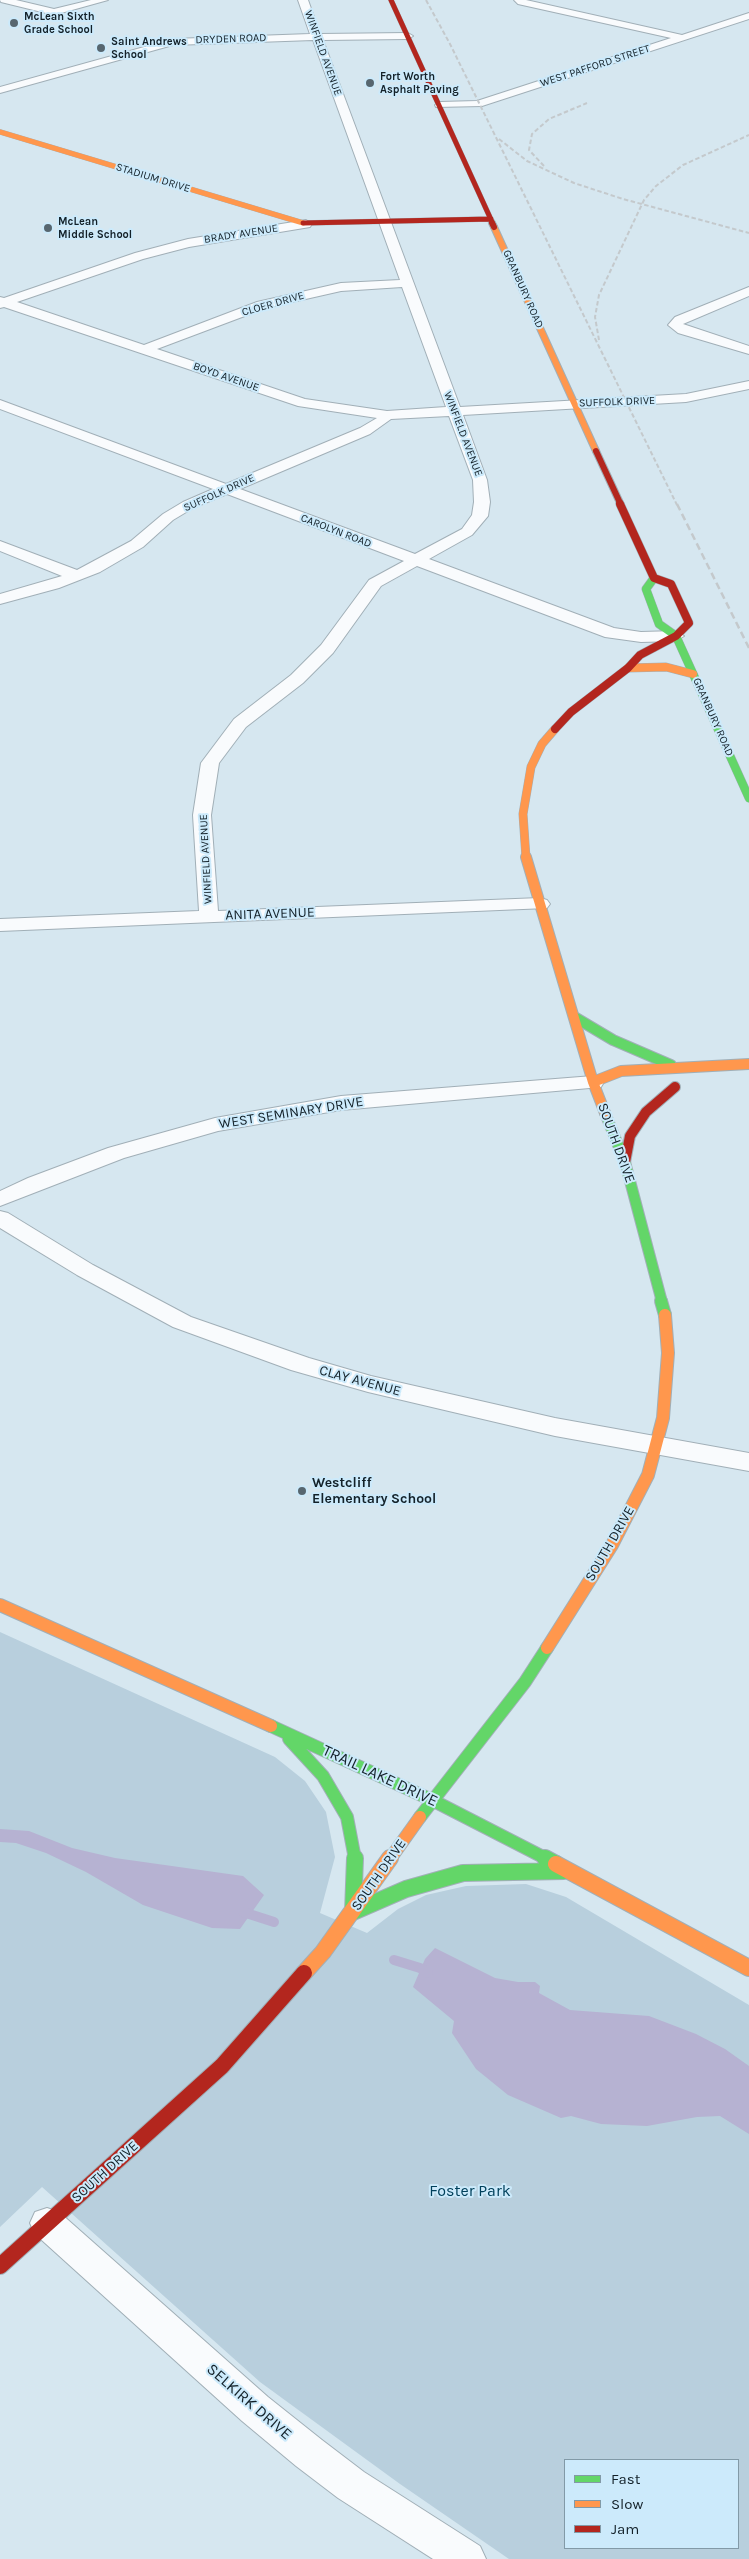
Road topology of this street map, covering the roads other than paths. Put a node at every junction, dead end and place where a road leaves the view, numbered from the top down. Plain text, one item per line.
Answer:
1 (4, 0) edge
2 (103, 0) edge
3 (303, 0) edge
4 (391, 0) edge
5 (518, 1) dead end
6 (749, 16) edge
7 (408, 36) junction
8 (317, 37) junction
9 (681, 38) junction
10 (0, 90) edge
11 (440, 105) junction
12 (0, 132) edge
13 (491, 219) junction
14 (384, 222) junction
15 (306, 224) junction
16 (406, 283) junction
17 (749, 290) edge
18 (2, 302) edge
19 (145, 349) junction
20 (749, 350) edge
21 (749, 385) edge
22 (728, 391) junction
23 (749, 398) edge
24 (0, 404) edge
25 (575, 404) junction
26 (453, 410) junction
27 (387, 415) junction
28 (226, 489) junction
29 (0, 546) edge
30 (414, 561) junction
31 (76, 576) junction
32 (654, 578) junction
33 (0, 599) edge
34 (676, 636) junction
35 (628, 668) junction
36 (693, 674) junction
37 (749, 798) edge
38 (540, 904) junction
39 (209, 916) junction
40 (0, 925) edge
41 (576, 1018) junction
42 (749, 1064) edge
43 (680, 1068) junction
44 (593, 1082) junction
45 (616, 1087) dead end
46 (658, 1087) dead end
47 (625, 1162) junction
48 (0, 1199) edge
49 (0, 1218) edge
50 (658, 1445) junction
51 (749, 1462) edge
52 (0, 1605) edge
53 (282, 1730) junction
54 (432, 1800) junction
55 (570, 1871) junction
56 (353, 1912) junction
57 (747, 1963) edge
58 (48, 2223) junction
59 (0, 2266) edge
60 (467, 2559) edge

1 - 2 street
3 - 8 street, WINFIELD AVENUE
4 - 7 street, GRANBURY ROAD
5 - 9 street
6 - 9 street, WEST PAFFORD STREET
7 - 8 street, DRYDEN ROAD
7 - 11 street, GRANBURY ROAD
8 - 10 street, DRYDEN ROAD
8 - 14 street, WINFIELD AVENUE
9 - 11 street, WEST PAFFORD STREET
11 - 13 street, GRANBURY ROAD
12 - 15 street, STADIUM DRIVE
13 - 14 street, BRADY AVENUE
13 - 25 street, GRANBURY ROAD
14 - 15 street, BRADY AVENUE
14 - 16 street, WINFIELD AVENUE
15 - 18 street, BRADY AVENUE
16 - 19 street, CLOER DRIVE
16 - 26 street, WINFIELD AVENUE
17 - 20 street
18 - 19 street, BOYD AVENUE
19 - 27 street, BOYD AVENUE
21 - 22 street, SUFFOLK DRIVE
22 - 23 street
22 - 25 street, SUFFOLK DRIVE
24 - 28 street, CAROLYN ROAD
25 - 26 street, SUFFOLK DRIVE
25 - 32 street, GRANBURY ROAD
26 - 27 street, BOYD AVENUE
26 - 30 street, WINFIELD AVENUE
27 - 28 street, SUFFOLK DRIVE
28 - 30 street, CAROLYN ROAD
28 - 31 street, SUFFOLK DRIVE
29 - 31 street
30 - 34 street, CAROLYN ROAD
30 - 39 street, WINFIELD AVENUE
31 - 33 street, SUFFOLK DRIVE
32 - 34 street, GRANBURY ROAD
32 - 34 street
34 - 35 street, SOUTH DRIVE
34 - 36 street, GRANBURY ROAD
35 - 36 street
35 - 38 street, SOUTH DRIVE
36 - 37 street, GRANBURY ROAD
38 - 39 street, ANITA AVENUE
38 - 41 street, SOUTH DRIVE
39 - 40 street, ANITA AVENUE
41 - 43 street
41 - 44 street, SOUTH DRIVE
42 - 43 street, WEST SEMINARY DRIVE
43 - 44 street, WEST SEMINARY DRIVE
44 - 45 street, WEST SEMINARY DRIVE
44 - 47 street, SOUTH DRIVE
44 - 48 street, WEST SEMINARY DRIVE
46 - 47 street
47 - 50 street, SOUTH DRIVE
49 - 50 street, CLAY AVENUE
50 - 51 street, CLAY AVENUE
50 - 54 street, SOUTH DRIVE
52 - 53 street, TRAIL LAKE DRIVE
53 - 54 street, TRAIL LAKE DRIVE
53 - 56 street
54 - 55 street, TRAIL LAKE DRIVE
54 - 56 street, SOUTH DRIVE
55 - 56 street
55 - 57 street, TRAIL LAKE DRIVE
56 - 58 street, SOUTH DRIVE
58 - 59 street, SOUTH DRIVE
58 - 60 street, SELKIRK DRIVE

